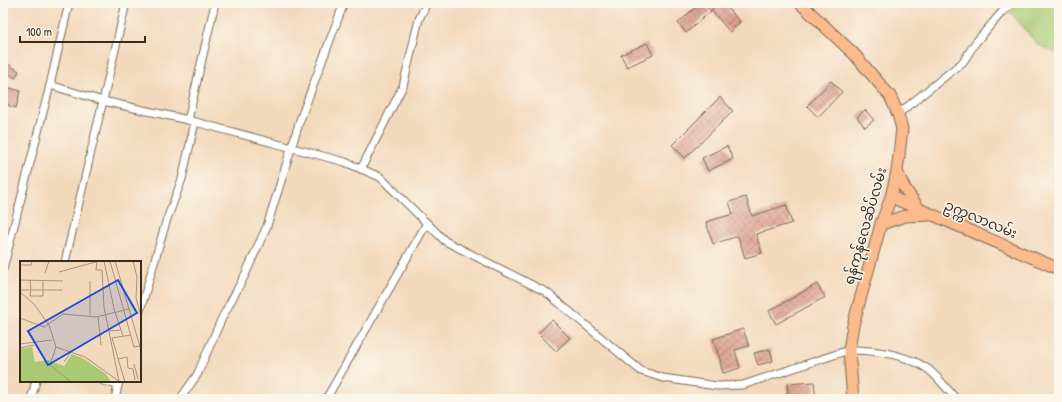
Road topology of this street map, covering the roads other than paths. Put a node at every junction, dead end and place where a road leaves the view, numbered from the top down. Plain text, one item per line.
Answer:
1 (69, 3) edge
2 (126, 3) edge
3 (215, 3) edge
4 (344, 3) edge
5 (427, 3) edge
6 (800, 3) edge
7 (1014, 3) edge
8 (50, 85) junction
9 (103, 101) junction
10 (898, 114) junction
11 (191, 121) junction
12 (292, 147) junction
13 (361, 169) junction
14 (897, 172) junction
15 (891, 197) junction
16 (920, 210) junction
17 (931, 215) junction
18 (427, 223) junction
19 (881, 224) junction
20 (65, 261) edge
21 (3, 269) edge
22 (1059, 269) edge
23 (141, 308) edge
24 (849, 350) junction
25 (36, 382) edge
26 (119, 383) edge
27 (31, 399) edge
28 (115, 399) edge
29 (180, 399) edge
30 (326, 399) edge
31 (853, 399) edge
32 (956, 399) edge

1 - 8 street
2 - 9 street
3 - 11 street
4 - 12 street
5 - 13 street
6 - 10 main road, ရန်ကုန်လေဆိပ်လမ်း
7 - 10 street
8 - 9 street
8 - 21 street
9 - 11 street
9 - 20 street
10 - 14 main road, ရန်ကုန်လေဆိပ်လမ်း
11 - 12 street
11 - 23 street
12 - 13 street
12 - 29 street
13 - 18 street
14 - 15 main road, ရန်ကုန်လေဆိပ်လမ်း
14 - 16 main road
15 - 16 main road, ဥက္ကလာလမ်း
15 - 19 main road, ရန်ကုန်လေဆိပ်လမ်း
16 - 17 main road, ဥက္ကလာလမ်း
17 - 19 main road
17 - 22 main road, ဥက္ကလာလမ်း
18 - 24 street
18 - 30 street
19 - 24 main road, ရန်ကုန်လေဆိပ်လမ်း
24 - 31 main road, ရန်ကုန်လေဆိပ်လမ်း
24 - 32 street
25 - 27 street
26 - 28 street

